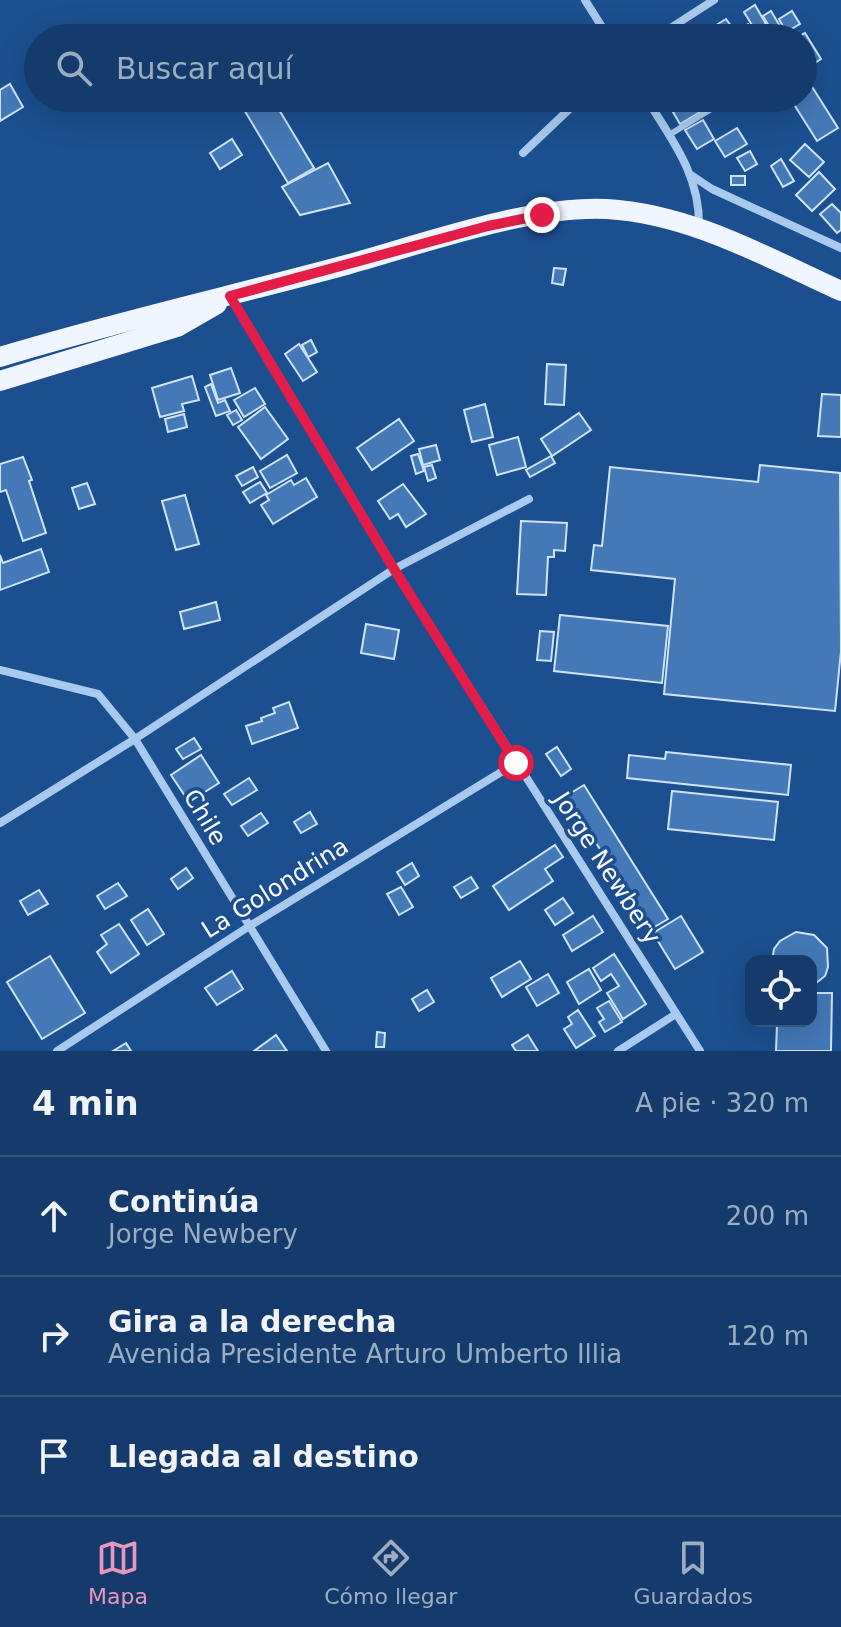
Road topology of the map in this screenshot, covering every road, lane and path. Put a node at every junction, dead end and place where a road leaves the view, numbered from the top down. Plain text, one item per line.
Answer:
1 (585, 0) edge
2 (714, 0) edge
3 (600, 24) edge
4 (677, 24) edge
5 (566, 112) edge
6 (655, 112) edge
7 (706, 112) edge
8 (669, 135) junction
9 (523, 153) dead end
10 (691, 175) junction
11 (699, 227) junction
12 (841, 248) edge
13 (841, 291) edge
14 (230, 296) junction
15 (0, 357) edge
16 (0, 381) edge
17 (529, 499) dead end
18 (394, 569) junction
19 (0, 670) edge
20 (135, 739) junction
21 (516, 763) junction
22 (0, 823) edge
23 (248, 927) junction
24 (676, 1014) junction
25 (57, 1051) edge
26 (326, 1051) edge
27 (618, 1051) edge
28 (700, 1051) edge

1 - 3 street
2 - 4 street
5 - 9 street
6 - 8 street
7 - 8 lane
8 - 10 street
10 - 11 street
10 - 12 street
11 - 13 main road
11 - 14 main road
14 - 15 main road
14 - 16 main road
14 - 18 street, Jorge Newbery
17 - 18 street
18 - 20 street
18 - 21 street, Jorge Newbery
19 - 20 street, Chile
20 - 22 street
20 - 23 street, Chile
21 - 23 street, La Golondrina
21 - 24 street, Jorge Newbery
23 - 25 street, La Golondrina
23 - 26 street, Chile
24 - 27 street
24 - 28 street, Jorge Newbery

